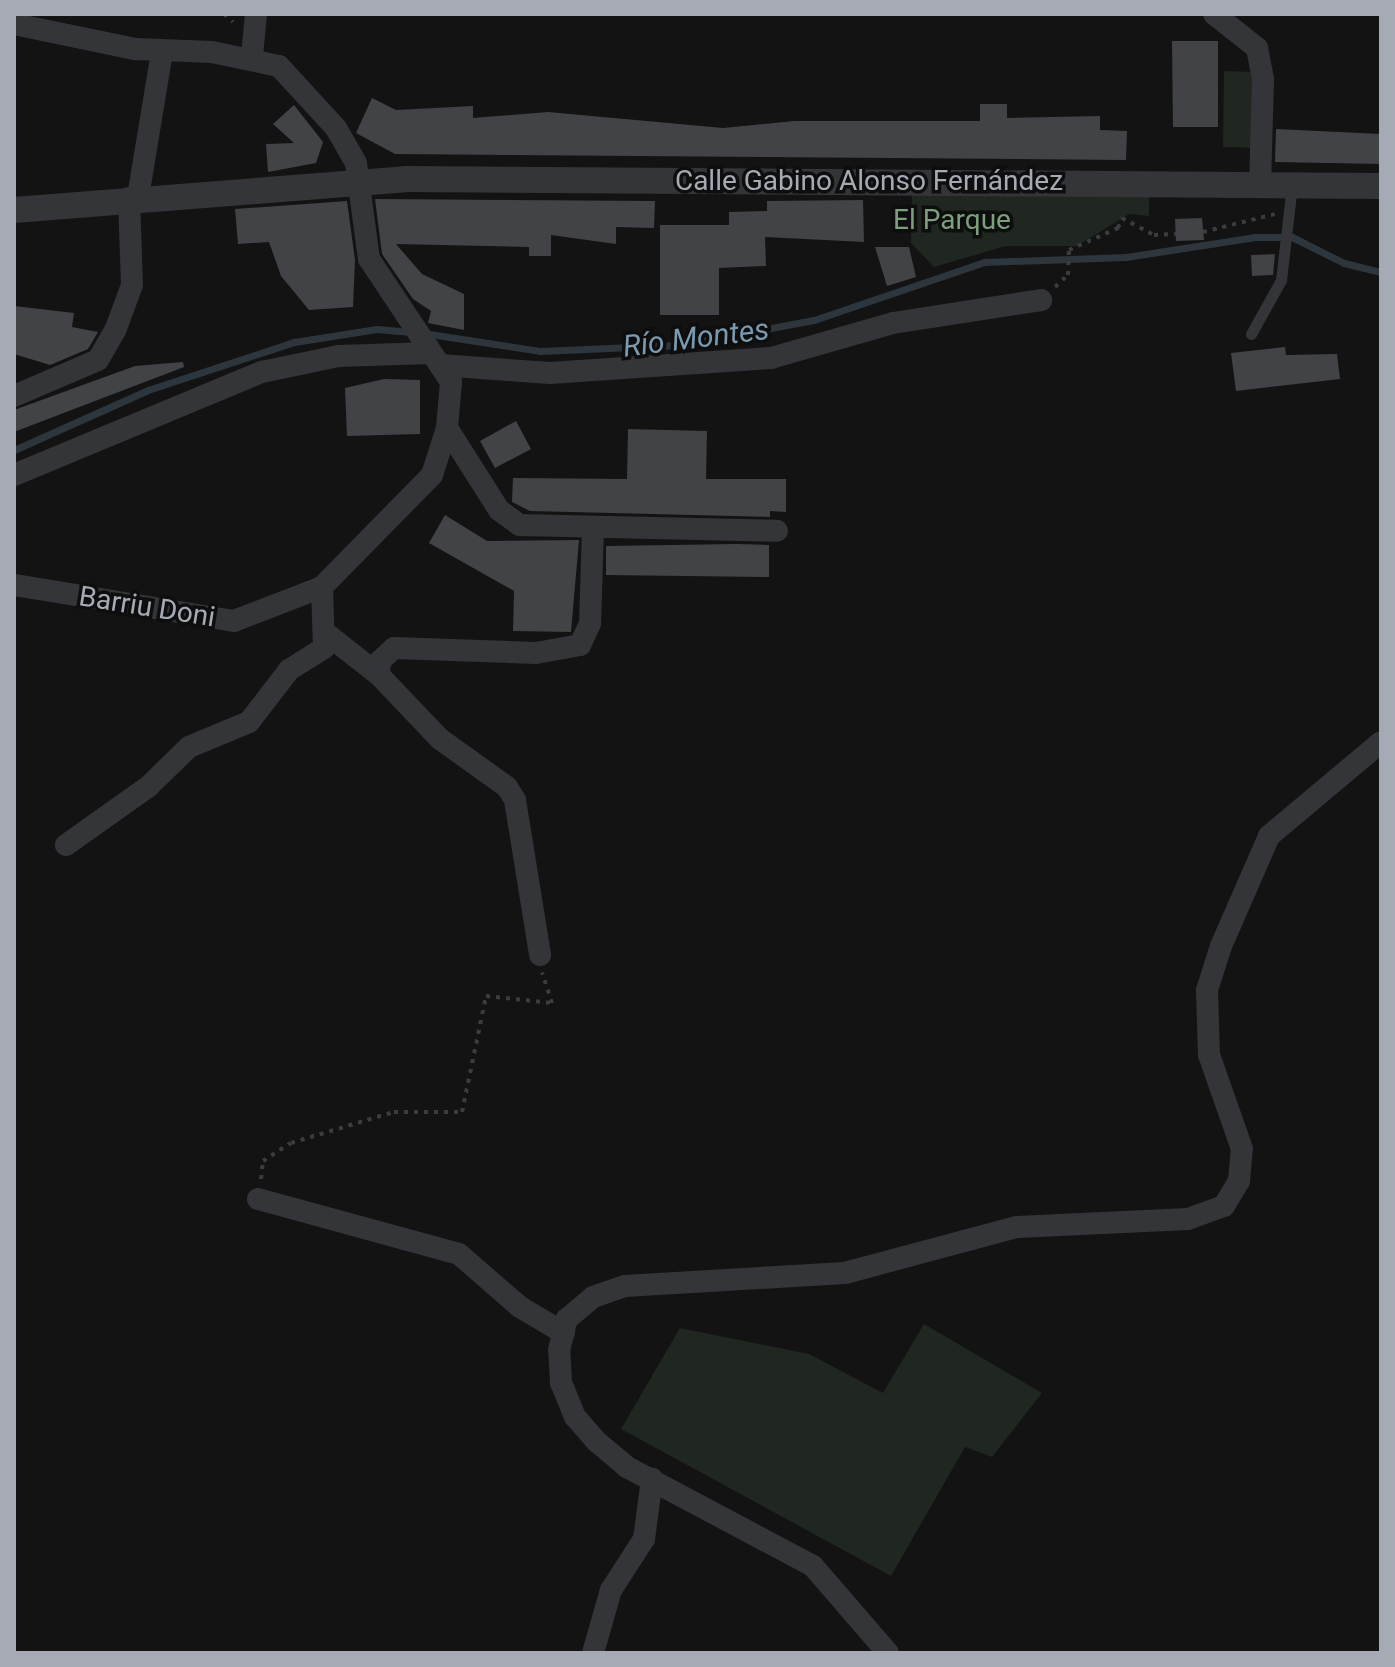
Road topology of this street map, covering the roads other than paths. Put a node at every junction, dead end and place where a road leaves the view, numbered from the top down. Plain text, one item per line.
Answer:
1 (256, 14) edge
2 (1214, 14) edge
3 (14, 24) edge
4 (162, 52) junction
5 (252, 56) junction
6 (358, 181) junction
7 (1260, 184) junction
8 (1292, 184) junction
9 (1381, 186) edge
10 (133, 197) junction
11 (14, 210) edge
12 (1041, 300) dead end
13 (1251, 334) dead end
14 (431, 355) junction
15 (14, 396) edge
16 (447, 428) junction
17 (14, 475) edge
18 (593, 527) junction
19 (777, 531) dead end
20 (14, 585) edge
21 (322, 587) junction
22 (328, 635) junction
23 (379, 675) junction
24 (1381, 742) edge
25 (66, 845) dead end
26 (540, 955) road end
27 (258, 1199) road end
28 (564, 1333) junction
29 (652, 1479) junction
30 (593, 1653) edge
31 (888, 1653) edge

1 - 5 street
2 - 7 street
3 - 4 street
4 - 5 street
4 - 10 street
5 - 6 street, Barriu Doni
6 - 7 street, Calle Gabino Alonso Fernández
6 - 10 street, Calle Gabino Alonso Fernández
6 - 14 street, Barriu Doni
7 - 8 street, Calle Gabino Alonso Fernández
8 - 9 street, Calle Gabino Alonso Fernández
8 - 13 lane
10 - 11 street, Calle Gabino Alonso Fernández
10 - 15 street
12 - 14 street
14 - 16 street, Barriu Doni
14 - 17 street
16 - 18 street
16 - 21 street, Barriu Doni
18 - 19 street
18 - 23 street
20 - 21 street, Barriu Doni
21 - 22 street
22 - 23 street
22 - 25 street
23 - 26 street
24 - 28 street
27 - 28 street
28 - 29 street
29 - 30 street
29 - 31 street

